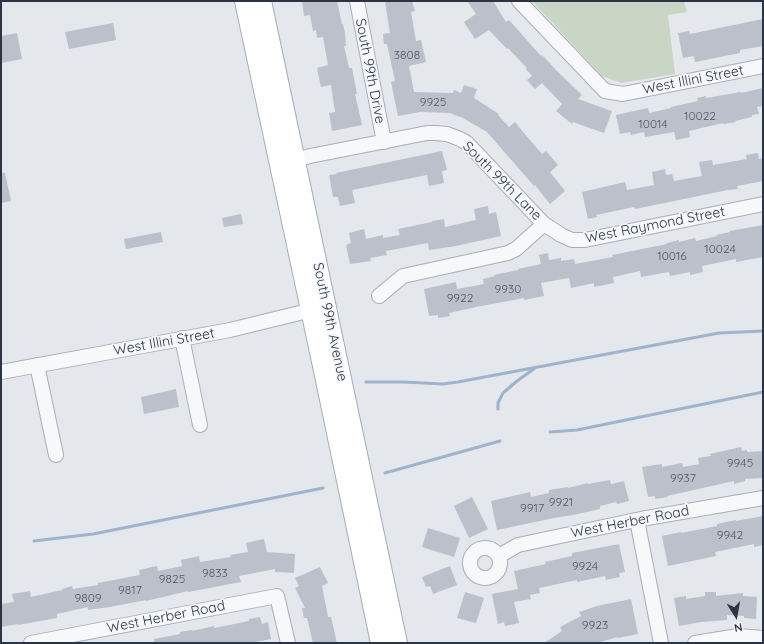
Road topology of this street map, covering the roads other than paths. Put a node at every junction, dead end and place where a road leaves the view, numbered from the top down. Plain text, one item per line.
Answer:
1 (244, 1) edge
2 (262, 1) edge
3 (357, 1) edge
4 (519, 1) edge
5 (763, 66) edge
6 (384, 142) junction
7 (287, 162) junction
8 (763, 204) edge
9 (544, 224) junction
10 (379, 296) dead end
11 (318, 309) junction
12 (182, 338) junction
13 (37, 365) junction
14 (1, 372) edge
15 (200, 425) dead end
16 (56, 455) dead end
17 (354, 479) junction
18 (763, 498) edge
19 (637, 520) junction
20 (499, 556) dead end
21 (763, 638) edge
22 (31, 643) edge
23 (288, 643) edge
24 (380, 643) edge
25 (398, 643) edge
26 (661, 643) edge
27 (695, 643) edge

1 - 7 main road, South 99th Avenue
2 - 7 main road, South 99th Avenue
3 - 6 street, South 99th Drive
4 - 5 street, West Illini Street
6 - 7 street
6 - 9 street, South 99th Lane
7 - 11 main road, South 99th Avenue
8 - 9 street, West Raymond Street
9 - 10 street
11 - 12 street, West Illini Street
11 - 17 main road, South 99th Avenue
12 - 13 street, West Illini Street
12 - 15 street
13 - 14 street, West Illini Street
13 - 16 street
17 - 24 main road, South 99th Avenue
17 - 25 main road, South 99th Avenue
18 - 19 street, West Herber Road
19 - 20 street, West Herber Road
19 - 26 street
21 - 27 street
22 - 23 street, West Herber Road

